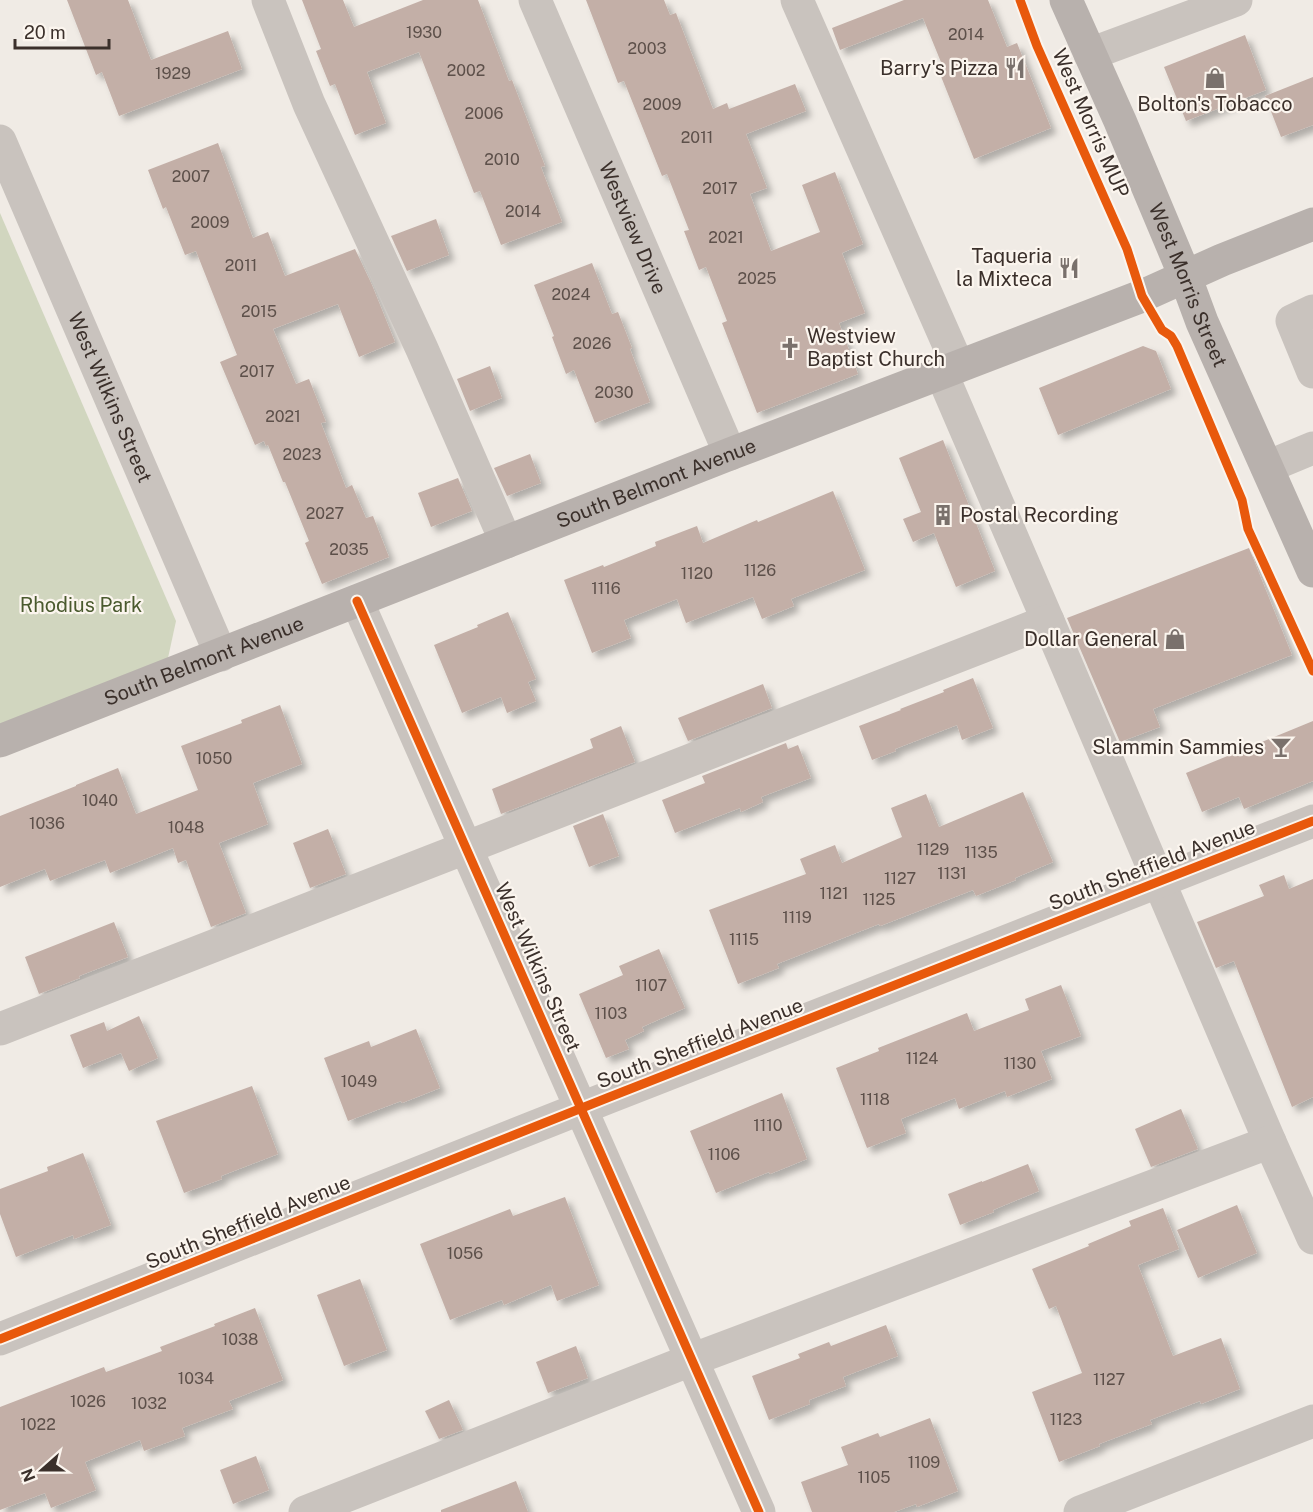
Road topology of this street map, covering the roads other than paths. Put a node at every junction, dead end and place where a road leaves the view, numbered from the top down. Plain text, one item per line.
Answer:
1 (268, 0) edge
2 (535, 0) edge
3 (797, 0) edge
4 (1066, 0) edge
5 (1236, 0) edge
6 (1090, 54) junction
7 (0, 141) edge
8 (1313, 224) edge
9 (1185, 276) junction
10 (1313, 311) edge
11 (1311, 363) edge
12 (950, 369) junction
13 (1313, 448) edge
14 (730, 454) junction
15 (1267, 467) junction
16 (507, 542) junction
17 (1313, 571) edge
18 (357, 601) junction
19 (1048, 621) junction
20 (221, 655) junction
21 (0, 741) edge
22 (1313, 821) edge
23 (465, 847) junction
24 (1160, 881) junction
25 (0, 1029) edge
26 (580, 1109) junction
27 (1270, 1142) junction
28 (1313, 1238) edge
29 (0, 1339) edge
30 (692, 1360) junction
31 (1313, 1421) edge
32 (305, 1512) edge
33 (759, 1512) edge
34 (1080, 1512) edge

1 - 16 street
2 - 14 street, Westview Drive
3 - 12 street
4 - 6 main road, West Morris Street
5 - 6 street
6 - 9 main road, West Morris Street
7 - 20 street, West Wilkins Street
8 - 9 main road, South Belmont Avenue
9 - 12 main road, South Belmont Avenue
9 - 15 main road, West Morris Street
10 - 11 street
12 - 14 main road, South Belmont Avenue
12 - 19 street
13 - 15 street
14 - 16 main road, South Belmont Avenue
15 - 17 main road, West Morris Street
16 - 18 main road, South Belmont Avenue
18 - 20 main road, South Belmont Avenue
18 - 23 street, West Wilkins Street
19 - 23 street
19 - 24 street
20 - 21 main road, South Belmont Avenue
22 - 24 street, South Sheffield Avenue
23 - 25 street
23 - 26 street, West Wilkins Street
24 - 26 street, South Sheffield Avenue
24 - 27 street
26 - 29 street, South Sheffield Avenue
26 - 30 street, West Wilkins Street
27 - 28 street
27 - 30 street
30 - 32 street
30 - 33 street, West Wilkins Street
31 - 34 street

